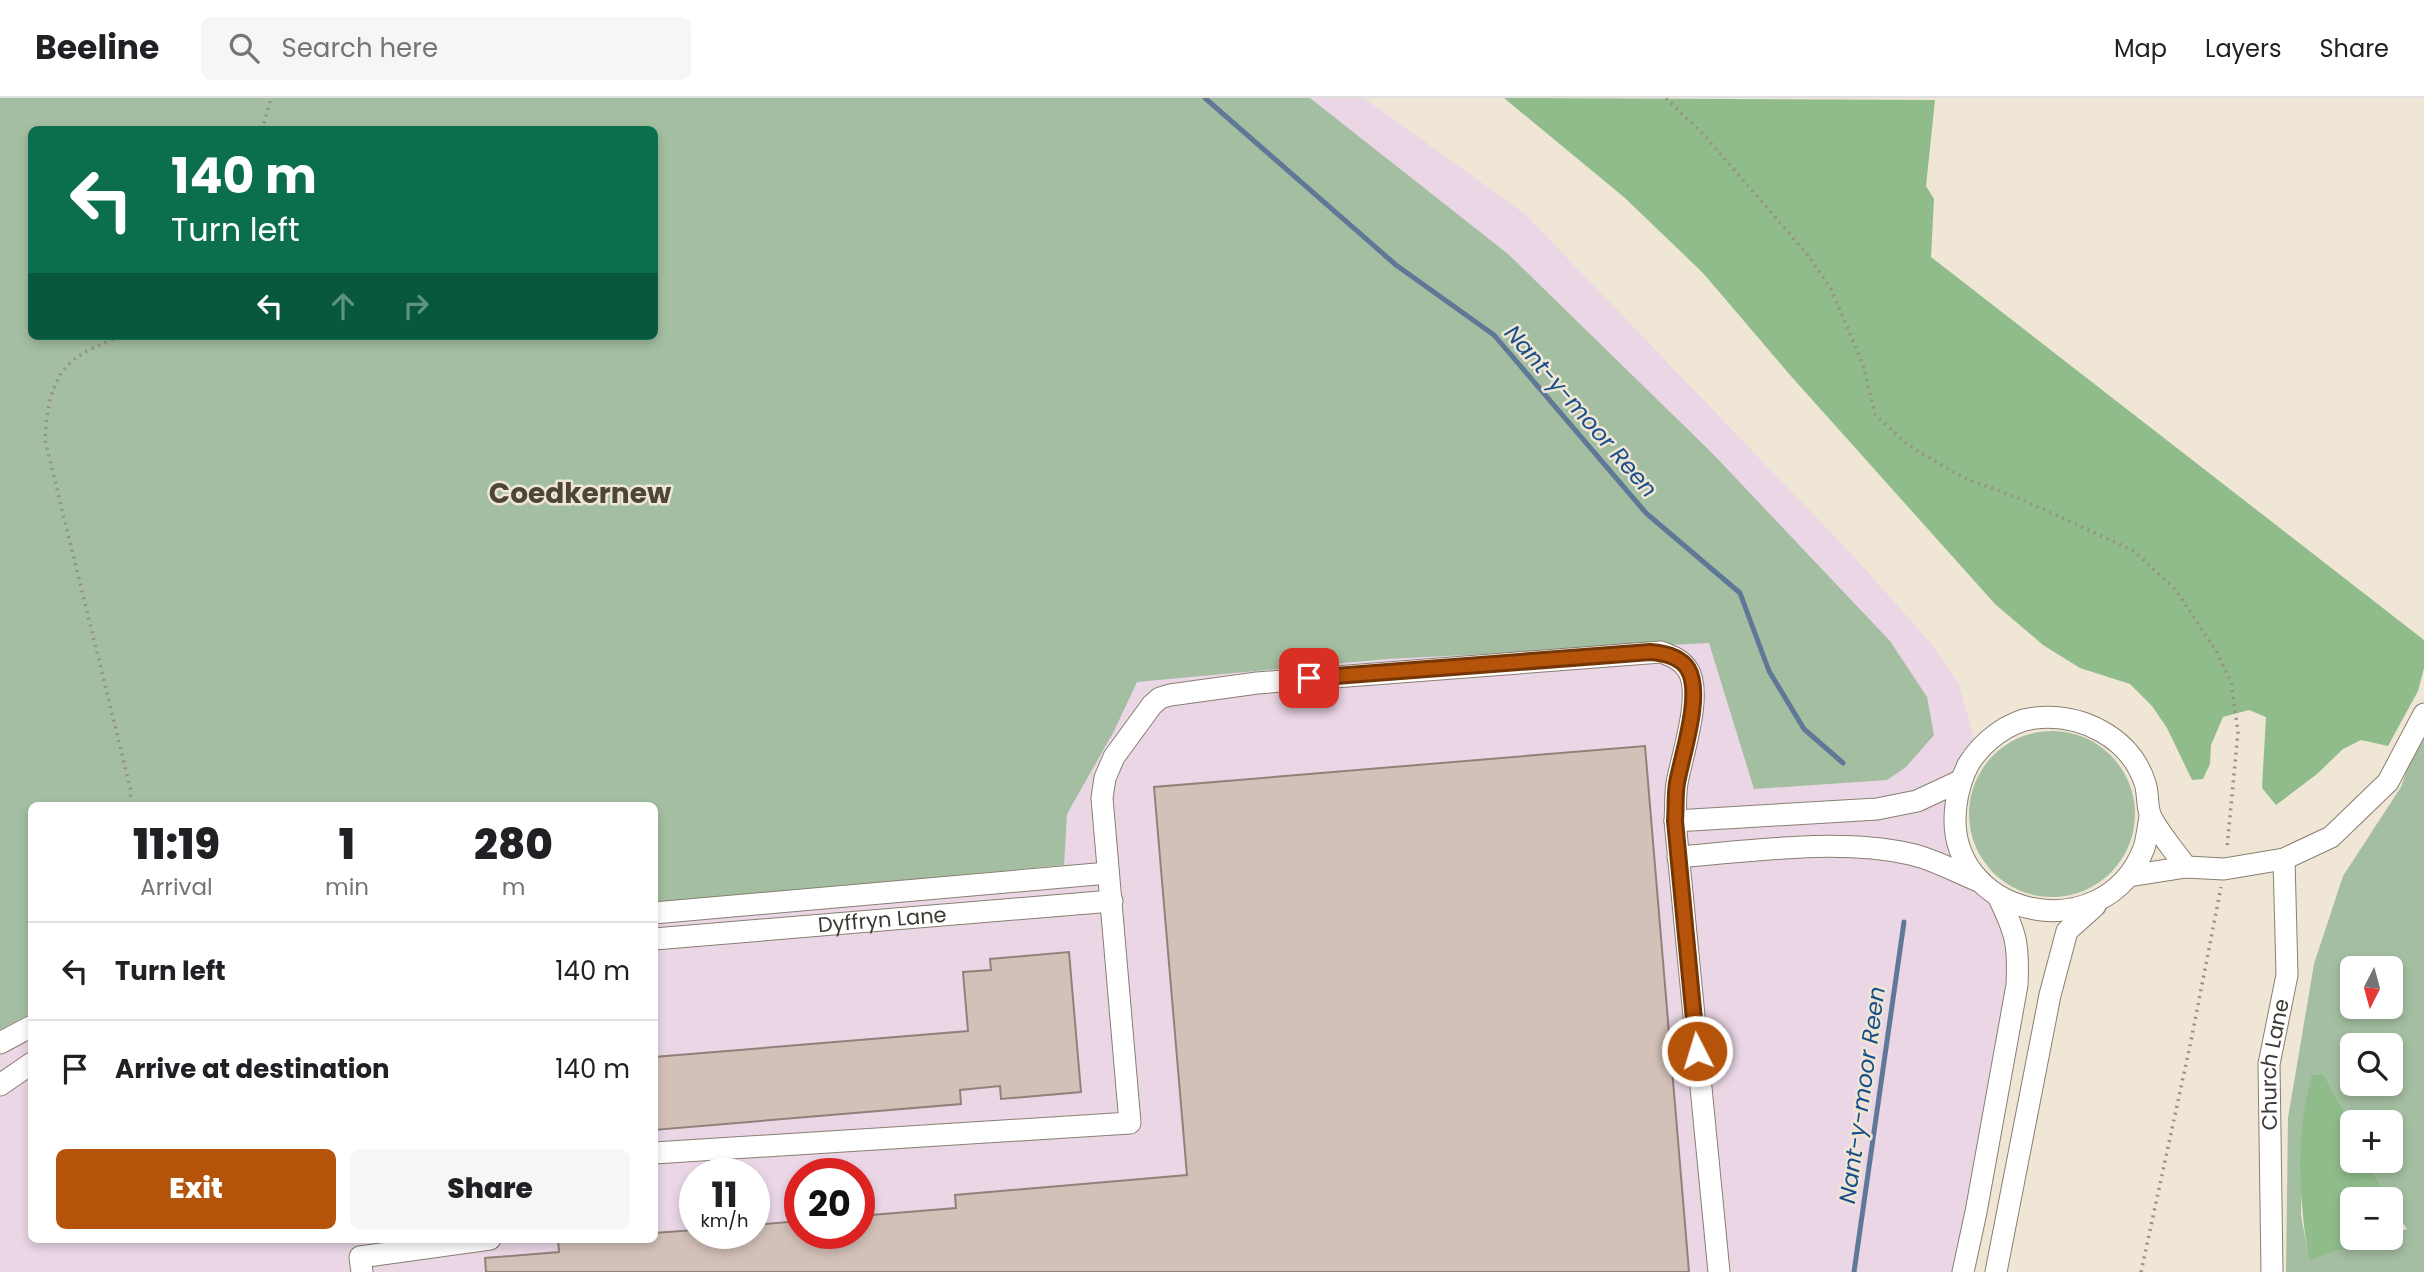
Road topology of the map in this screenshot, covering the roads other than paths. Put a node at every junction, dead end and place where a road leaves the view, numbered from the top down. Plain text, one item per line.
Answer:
1 (2424, 714) edge
2 (1959, 780) junction
3 (2150, 817) junction
4 (1675, 821) junction
5 (1678, 857) junction
6 (2284, 859) junction
7 (2186, 866) junction
8 (1108, 873) junction
9 (2129, 876) junction
10 (1981, 882) junction
11 (2107, 895) junction
12 (1998, 896) junction
13 (1112, 901) junction
14 (658, 913) edge
15 (658, 939) edge
16 (28, 1028) edge
17 (0, 1043) edge
18 (28, 1066) edge
19 (0, 1085) edge
20 (658, 1153) edge
21 (461, 1243) edge
22 (362, 1272) edge
23 (1718, 1272) edge
24 (1963, 1272) edge
25 (1996, 1272) edge
26 (2272, 1272) edge

1 - 6 street
2 - 3 street
2 - 4 street
2 - 10 street
3 - 7 street
3 - 9 street
4 - 5 street
4 - 8 street
5 - 10 street
5 - 23 street
6 - 7 street
6 - 26 street, Church Lane
7 - 9 street
8 - 13 street
8 - 14 street, Dyffryn Lane
9 - 11 street
10 - 12 street
11 - 12 street
11 - 25 street
12 - 24 street
13 - 15 street, Dyffryn Lane
13 - 20 street
16 - 17 street
18 - 19 street
21 - 22 street

